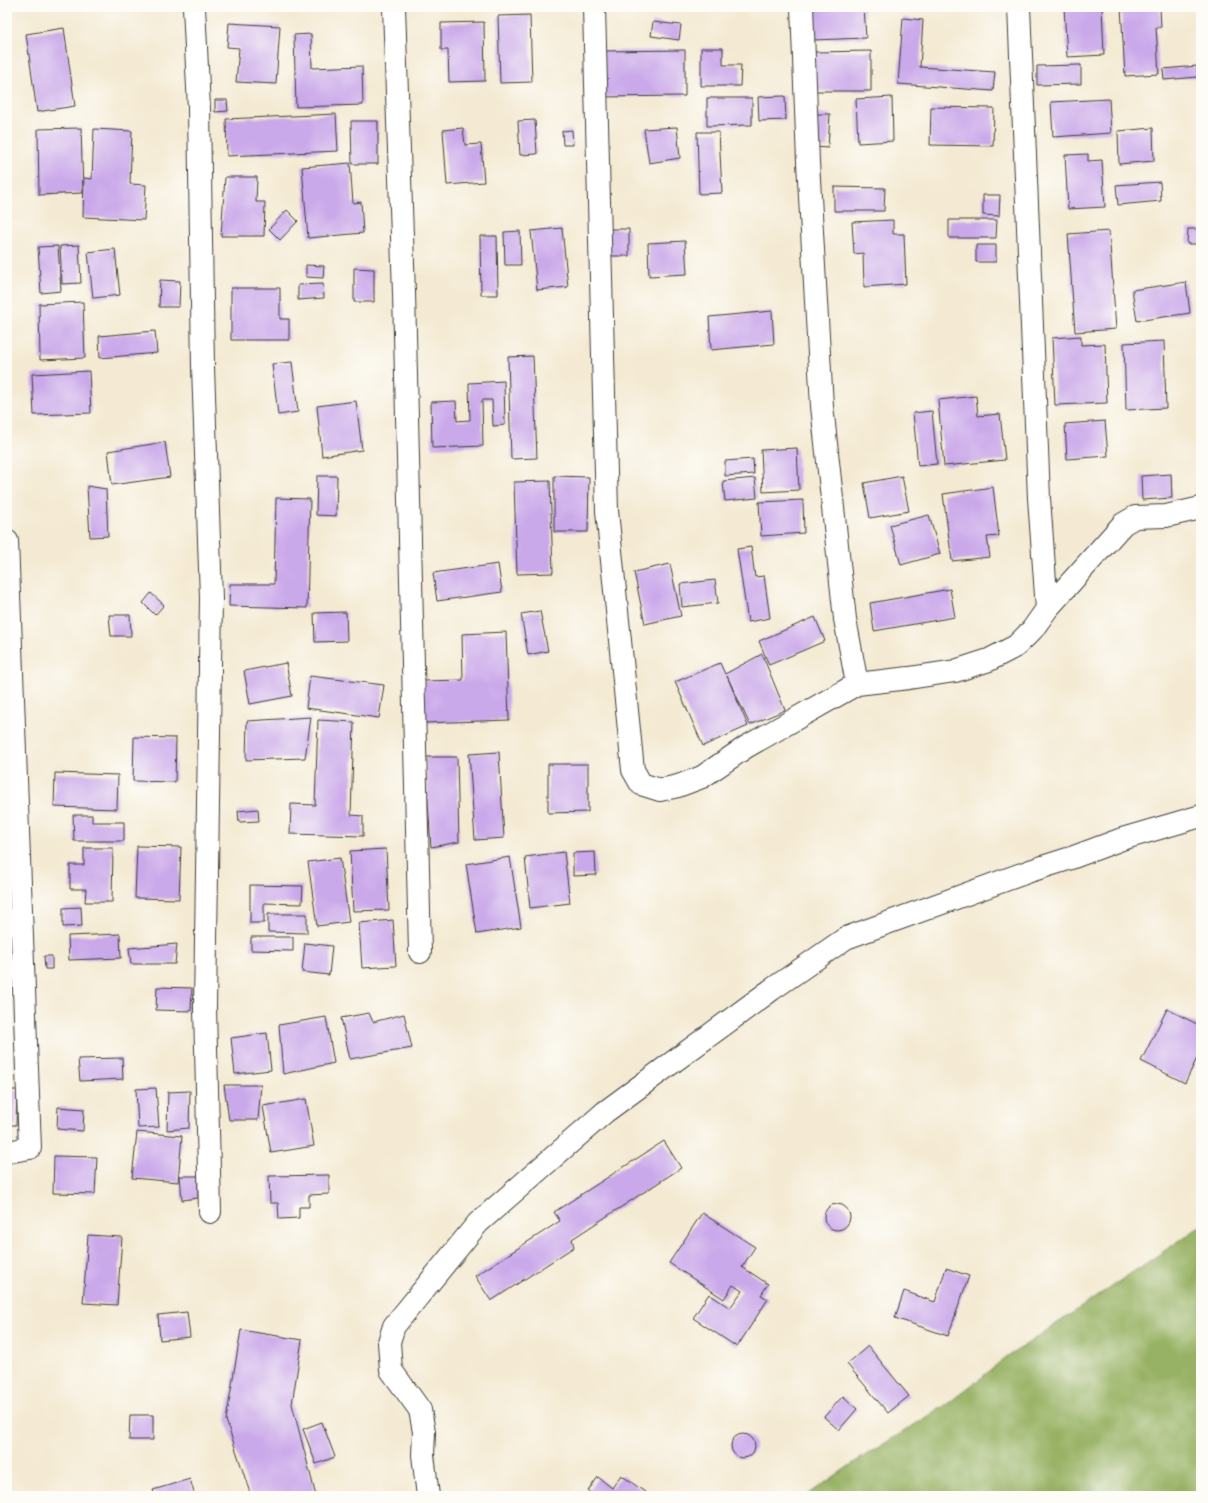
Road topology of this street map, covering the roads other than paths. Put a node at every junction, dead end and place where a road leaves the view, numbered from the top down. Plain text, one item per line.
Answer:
1 (194, 7) edge
2 (394, 7) edge
3 (594, 7) edge
4 (802, 7) edge
5 (1019, 7) edge
6 (1201, 508) edge
7 (7, 542) edge
8 (1047, 609) junction
9 (858, 684) junction
10 (1201, 816) edge
11 (420, 952) dead end
12 (7, 1152) edge
13 (210, 1212) dead end
14 (428, 1496) edge

1 - 13 street
2 - 11 street
3 - 9 street
4 - 9 street
5 - 8 street
6 - 8 street
7 - 12 street
8 - 9 street
10 - 14 street

